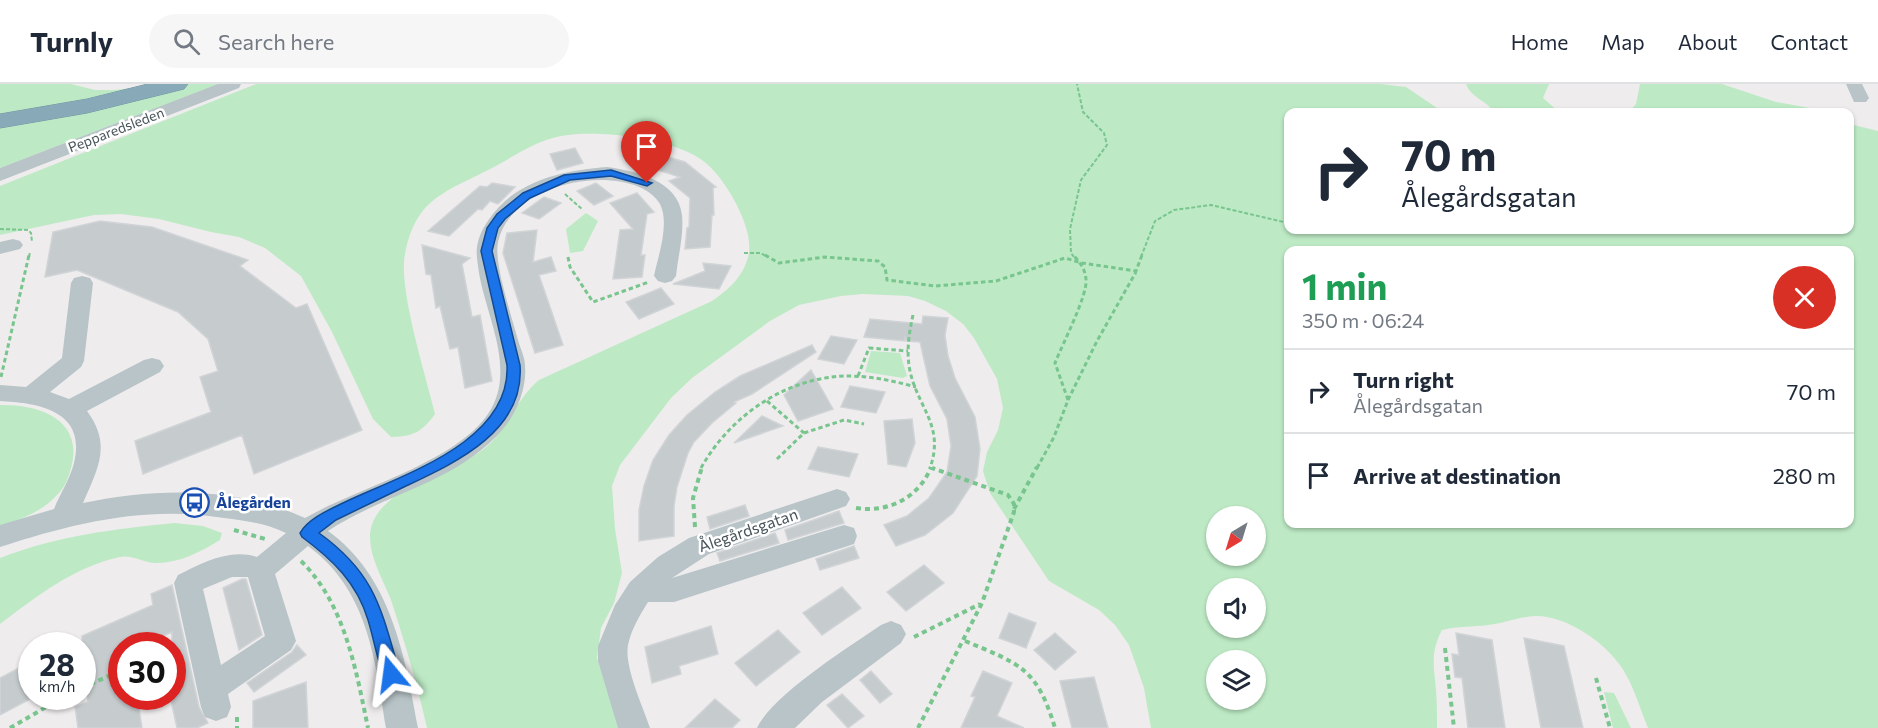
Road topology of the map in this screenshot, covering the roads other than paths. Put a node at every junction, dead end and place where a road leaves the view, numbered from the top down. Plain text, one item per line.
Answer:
1 (95, 84) edge
2 (136, 84) edge
3 (176, 84) edge
4 (233, 84) edge
5 (0, 122) edge
6 (0, 175) edge
7 (665, 276) road end
8 (82, 283) dead end
9 (152, 366) dead end
10 (0, 393) edge
11 (32, 394) junction
12 (70, 409) junction
13 (837, 499) road end
14 (64, 518) junction
15 (308, 533) junction
16 (0, 536) edge
17 (844, 536) dead end
18 (260, 570) junction
19 (640, 591) junction
20 (891, 634) road end
21 (402, 728) edge
22 (634, 728) edge
23 (773, 728) edge

1 - 2 highway
3 - 5 highway
4 - 6 street, Pepparedsleden
7 - 15 street
8 - 11 street
9 - 12 street
10 - 11 street
11 - 12 street
12 - 14 street
13 - 19 street, Ålegårdsgatan
14 - 15 street
14 - 16 street
15 - 18 street
15 - 21 street
17 - 19 street
18 - 18 street
19 - 22 street, Ålegårdsgatan
20 - 23 street

